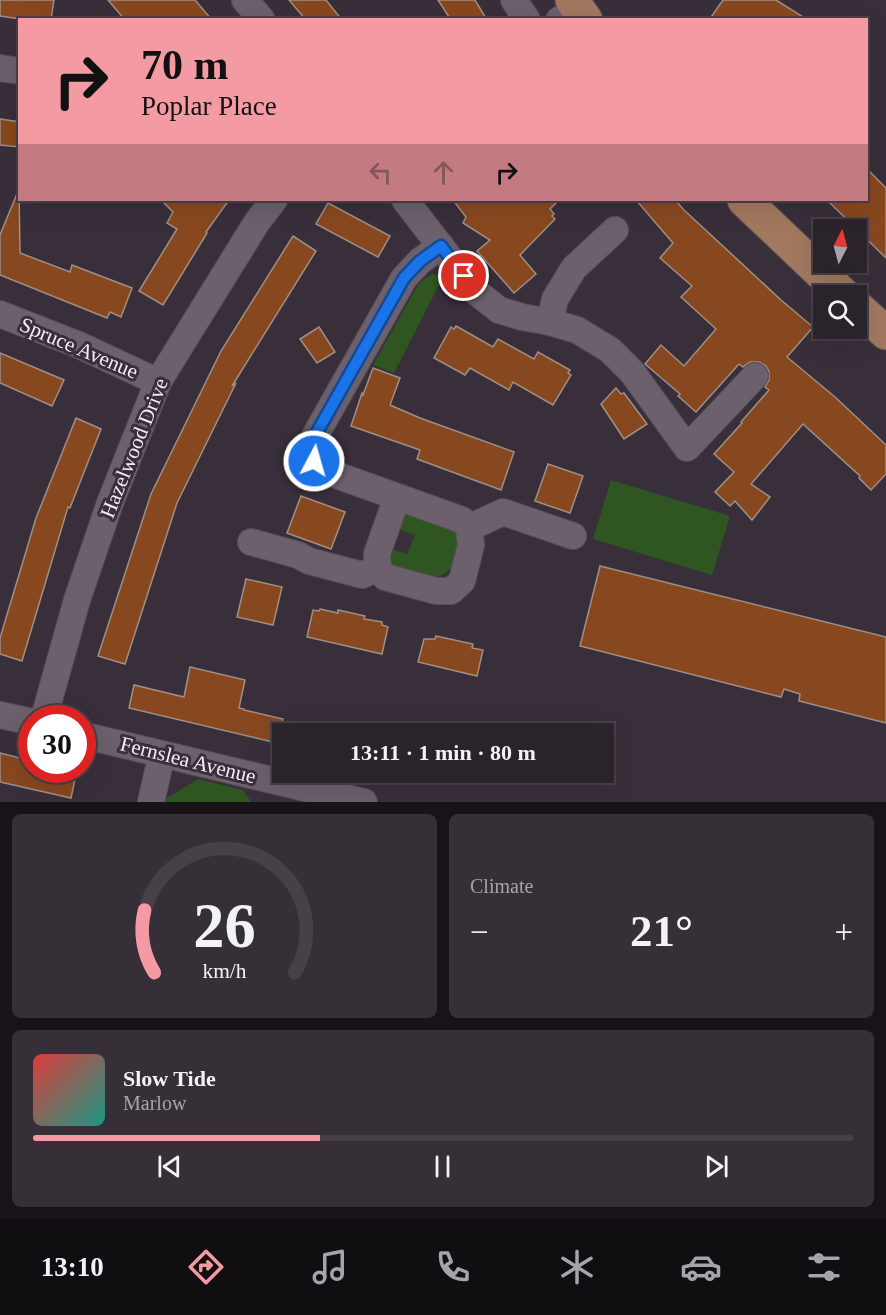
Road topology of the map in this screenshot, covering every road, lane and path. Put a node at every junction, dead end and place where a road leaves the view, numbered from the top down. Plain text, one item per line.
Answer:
1 (245, 0) edge
2 (514, 0) edge
3 (260, 18) edge
4 (526, 18) edge
5 (0, 68) edge
6 (18, 71) edge
7 (273, 201) edge
8 (406, 201) edge
9 (745, 201) edge
10 (615, 230) dead end
11 (441, 246) junction
12 (833, 285) edge
13 (0, 314) edge
14 (867, 316) edge
15 (550, 322) junction
16 (886, 333) edge
17 (755, 376) dead end
18 (158, 382) junction
19 (397, 497) junction
20 (469, 528) junction
21 (573, 536) dead end
22 (251, 542) dead end
23 (378, 568) junction
24 (48, 705) edge
25 (0, 715) edge
26 (18, 719) edge
27 (96, 738) edge
28 (162, 754) junction
29 (290, 794) edge
30 (151, 802) edge
31 (364, 802) edge

1 - 3 street
2 - 4 street
5 - 6 street
7 - 18 street, Hazelwood Drive
8 - 11 street
9 - 12 main road
10 - 15 street
11 - 15 street
11 - 19 street
13 - 18 street, Spruce Avenue
14 - 16 main road
15 - 17 street
18 - 24 street, Hazelwood Drive
19 - 20 street
19 - 23 street
20 - 21 street
20 - 23 street
22 - 23 street
25 - 26 street
27 - 28 street, Fernslea Avenue
28 - 29 street, Fernslea Avenue
28 - 30 street
29 - 31 street, Fernslea Avenue

